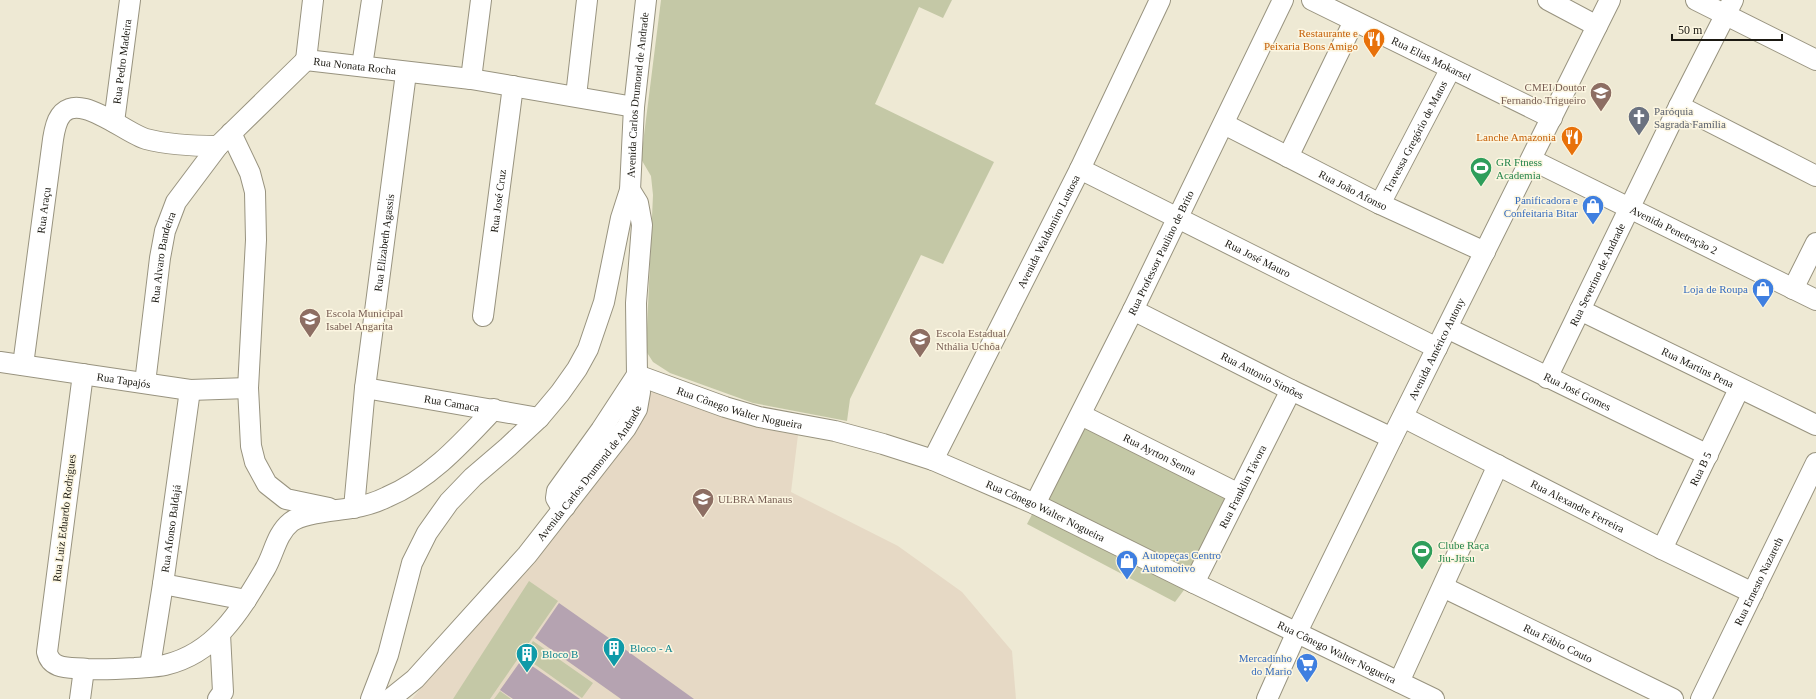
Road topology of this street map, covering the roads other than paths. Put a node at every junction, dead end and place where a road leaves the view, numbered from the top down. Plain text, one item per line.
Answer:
1 (130, 0) edge
2 (312, 0) edge
3 (372, 0) edge
4 (481, 0) edge
5 (587, 0) edge
6 (646, 0) edge
7 (1160, 0) edge
8 (1283, 0) edge
9 (1312, 0) edge
10 (1548, 0) edge
11 (1610, 0) edge
12 (1696, 0) edge
13 (1729, 7) edge
14 (1354, 21) junction
15 (1597, 26) junction
16 (306, 60) junction
17 (1816, 60) edge
18 (362, 66) junction
19 (1450, 70) junction
20 (406, 73) junction
21 (471, 79) junction
22 (513, 86) junction
23 (576, 96) junction
24 (1679, 106) junction
25 (634, 107) junction
26 (1552, 118) junction
27 (114, 122) junction
28 (1224, 124) junction
29 (225, 139) junction
30 (1288, 157) junction
31 (1532, 160) junction
32 (1080, 169) junction
33 (1816, 176) edge
34 (630, 190) junction
35 (1380, 204) junction
36 (1629, 208) junction
37 (1177, 218) junction
38 (1816, 242) edge
39 (1485, 252) junction
40 (1793, 289) junction
41 (1816, 300) edge
42 (1133, 310) junction
43 (1580, 310) junction
44 (483, 316) dead end
45 (1447, 328) junction
46 (1437, 348) junction
47 (0, 362) edge
48 (23, 365) junction
49 (83, 374) junction
50 (637, 375) junction
51 (1547, 378) junction
52 (145, 383) junction
53 (248, 388) junction
54 (365, 388) junction
55 (1739, 389) junction
56 (190, 390) junction
57 (1292, 390) junction
58 (494, 410) junction
59 (1081, 415) junction
60 (539, 418) junction
61 (1403, 418) junction
62 (1816, 425) edge
63 (1392, 438) junction
64 (1708, 455) junction
65 (933, 460) junction
66 (1816, 463) edge
67 (1498, 465) junction
68 (1239, 494) junction
69 (1035, 504) junction
70 (345, 509) junction
71 (1662, 549) junction
72 (163, 584) junction
73 (1194, 584) junction
74 (1443, 587) junction
75 (1753, 593) junction
76 (246, 600) junction
77 (220, 634) junction
78 (1296, 634) junction
79 (150, 666) junction
80 (84, 669) junction
81 (1399, 682) junction
82 (80, 699) edge
83 (218, 699) edge
84 (371, 699) edge
85 (390, 699) edge
86 (1267, 699) edge
87 (1434, 699) edge
88 (1673, 699) edge
89 (1701, 699) edge

1 - 27 street, Rua Pedro Madeira
2 - 16 street
3 - 18 street
4 - 21 street
5 - 23 street
6 - 25 street, Avenida Carlos Drumond de Andrade
7 - 32 street, Avenida Waldomiro Lustosa
8 - 28 street, Rua Professor Paulino de Brito
9 - 14 street, Rua Elias Mokarsel
10 - 15 street
11 - 15 street, Avenida Américo Antony
12 - 13 street
13 - 17 street
13 - 24 street, Rua Severino de Andrade
14 - 19 street, Rua Elias Mokarsel
14 - 30 street
15 - 26 street, Avenida Américo Antony
16 - 18 street, Rua Nonata Rocha
16 - 29 street, Rua Nonata Rocha
18 - 20 street, Rua Nonata Rocha
19 - 26 street, Rua Elias Mokarsel
19 - 35 street, Travessa Gregório de Matos
20 - 21 street, Rua Nonata Rocha
20 - 54 street, Rua Elizabeth Agassis
21 - 22 street, Rua Nonata Rocha
22 - 23 street, Rua Nonata Rocha
22 - 44 street, Rua José Cruz
23 - 25 street, Rua Nonata Rocha
24 - 33 street
24 - 36 street, Rua Severino de Andrade
25 - 34 street, Avenida Carlos Drumond de Andrade
26 - 31 street, Avenida Américo Antony
27 - 29 street
27 - 48 street, Rua Araçu
28 - 30 street, Rua João Afonso
28 - 37 street, Rua Professor Paulino de Brito
29 - 52 street, Rua Alvaro Bandeira
29 - 53 street
30 - 35 street, Rua João Afonso
31 - 36 street, Avenida Penetração 2
31 - 39 street, Avenida Américo Antony
32 - 37 street, Rua José Mauro
32 - 65 street, Avenida Waldomiro Lustosa
34 - 50 street, Avenida Carlos Drumond de Andrade
34 - 60 street, Avenida Carlos Drumond de Andrade
35 - 39 street, Rua João Afonso
36 - 40 street, Avenida Penetração 2
36 - 43 street, Rua Severino de Andrade
37 - 42 street, Rua Professor Paulino de Brito
37 - 46 street, Rua José Mauro
38 - 40 street
39 - 45 street, Avenida Américo Antony
40 - 41 street, Avenida Penetração 2
42 - 57 street, Rua Antonio Simões
42 - 59 street, Rua Professor Paulino de Brito
43 - 51 street, Rua Severino de Andrade
43 - 55 street, Rua Martins Pena
45 - 46 street, Avenida Américo Antony
45 - 51 street, Rua José Gomes
46 - 61 street, Avenida Américo Antony
47 - 48 street, Rua Tapajós
48 - 49 street, Rua Tapajós
49 - 52 street, Rua Tapajós
49 - 80 street, Rua Luiz Eduardo Rodrigues
50 - 65 street, Rua Cônego Walter Nogueira
50 - 85 street, Avenida Carlos Drumond de Andrade
51 - 64 street, Rua José Gomes
52 - 56 street, Rua Tapajós
53 - 56 street, Rua Tapajós
53 - 70 street
54 - 58 street, Rua Camaca
54 - 70 street, Rua Elizabeth Agassis
55 - 62 street, Rua Martins Pena
55 - 64 street, Rua B 5
56 - 72 street, Rua Afonso Baldajá
57 - 63 street, Rua Antonio Simões
57 - 68 street, Rua Franklin Távora
58 - 60 street, Rua Camaca
58 - 70 street
59 - 68 street, Rua Ayrton Senna
59 - 69 street, Rua Professor Paulino de Brito
60 - 84 street, Avenida Carlos Drumond de Andrade
61 - 63 street, Avenida Américo Antony
61 - 67 street, Rua Alexandre Ferreira
63 - 78 street, Avenida Américo Antony
64 - 71 street, Rua B 5
65 - 69 street, Rua Cônego Walter Nogueira
66 - 75 street, Rua Ernesto Nazareth
67 - 71 street, Rua Alexandre Ferreira
67 - 74 street
68 - 73 street, Rua Franklin Távora
69 - 73 street, Rua Cônego Walter Nogueira
70 - 76 street
71 - 75 street, Rua Alexandre Ferreira
72 - 76 street
72 - 79 street, Rua Afonso Baldajá
73 - 78 street, Rua Cônego Walter Nogueira
74 - 81 street
74 - 88 street, Rua Fábio Couto
75 - 89 street, Rua Ernesto Nazareth
76 - 77 street
77 - 79 street
77 - 83 street
78 - 81 street, Rua Cônego Walter Nogueira
78 - 86 street, Avenida Américo Antony
79 - 80 street
80 - 82 street
81 - 87 street, Rua Cônego Walter Nogueira

